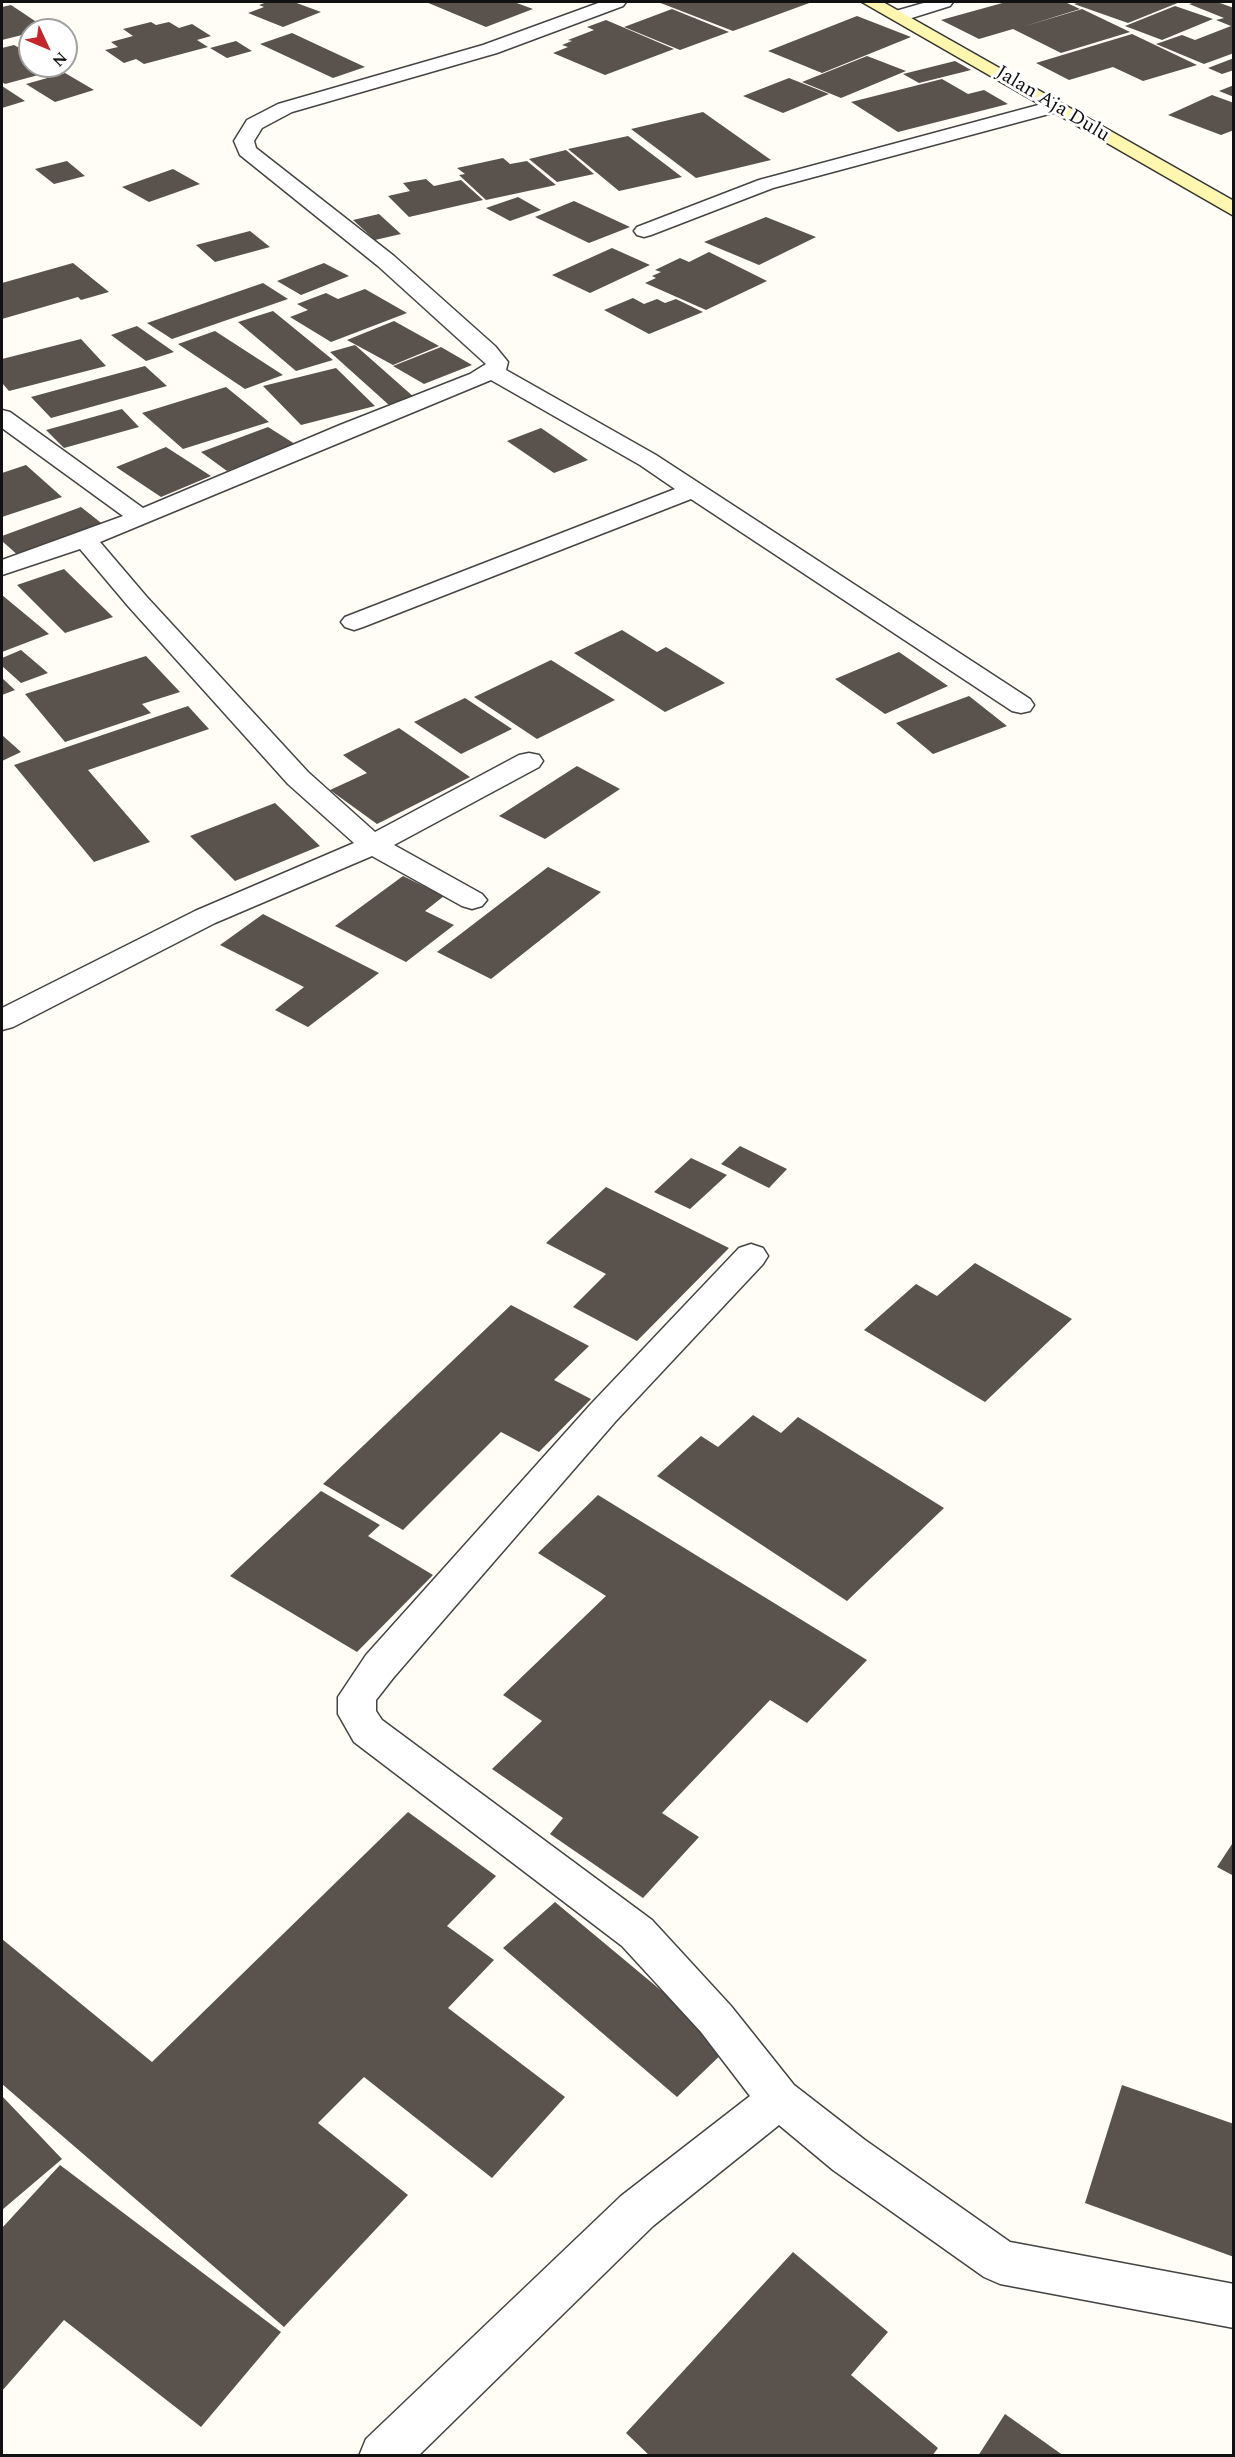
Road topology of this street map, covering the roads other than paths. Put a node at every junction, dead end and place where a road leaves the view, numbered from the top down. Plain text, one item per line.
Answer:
1 (617, 2) edge
2 (871, 2) edge
3 (944, 2) edge
4 (899, 16) junction
5 (1053, 107) junction
6 (1233, 210) edge
7 (644, 231) dead end
8 (493, 372) junction
9 (2, 417) edge
10 (693, 490) junction
11 (141, 518) junction
12 (85, 539) junction
13 (2, 568) edge
14 (354, 622) dead end
15 (1021, 705) dead end
16 (529, 761) dead end
17 (373, 845) junction
18 (472, 900) dead end
19 (2, 1020) edge
20 (751, 1256) dead end
21 (779, 2099) junction
22 (1233, 2306) edge
23 (383, 2456) edge

1 - 8 street
2 - 4 street, Jalan Aja Dulu
3 - 4 street
4 - 5 street, Jalan Aja Dulu
5 - 6 street, Jalan Aja Dulu
5 - 7 street
8 - 10 street
8 - 11 street
9 - 11 street
10 - 14 street
10 - 15 street
11 - 12 street
12 - 13 street
12 - 17 street
16 - 17 street
17 - 18 street
17 - 19 street
20 - 21 street
21 - 22 street
21 - 23 street

